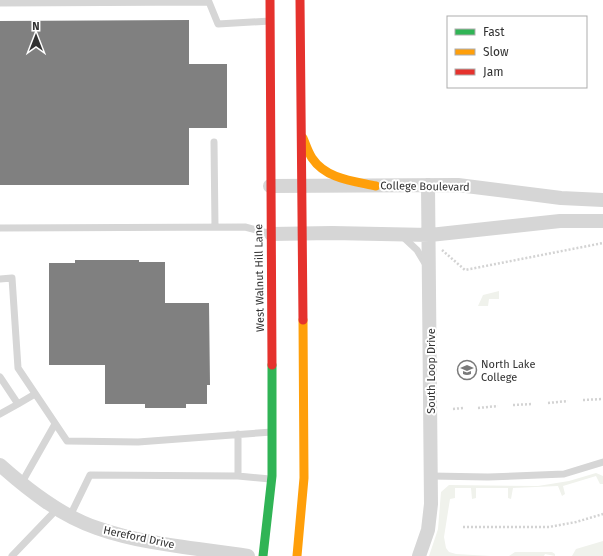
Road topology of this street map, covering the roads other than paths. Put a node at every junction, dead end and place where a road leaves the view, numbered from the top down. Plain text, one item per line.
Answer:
1 (270, 0) edge
2 (300, 0) edge
3 (0, 3) edge
4 (270, 21) junction
5 (301, 134) junction
6 (214, 142) dead end
7 (428, 185) junction
8 (270, 186) junction
9 (301, 186) junction
10 (376, 186) junction
11 (603, 200) edge
12 (603, 221) edge
13 (215, 227) junction
14 (0, 228) edge
15 (301, 233) junction
16 (271, 234) junction
17 (401, 234) junction
18 (430, 235) junction
19 (430, 270) junction
20 (0, 279) edge
21 (0, 377) edge
22 (35, 394) junction
23 (18, 404) junction
24 (0, 414) edge
25 (55, 424) junction
26 (272, 432) junction
27 (238, 434) junction
28 (603, 462) edge
29 (0, 465) edge
30 (238, 476) junction
31 (431, 476) junction
32 (272, 479) junction
33 (21, 484) junction
34 (58, 508) junction
35 (70, 516) junction
36 (12, 556) edge
37 (248, 556) edge
38 (263, 556) edge
39 (297, 556) edge
40 (419, 556) edge

1 - 4 main road, West Walnut Hill Lane
2 - 5 main road
3 - 4 lane
4 - 8 main road, West Walnut Hill Lane
5 - 9 main road
5 - 10 main road
6 - 13 lane
7 - 10 street, College Boulevard
7 - 11 street, College Boulevard
7 - 18 street, South Loop Drive
8 - 9 street, College Boulevard
8 - 16 main road, West Walnut Hill Lane
9 - 10 street, College Boulevard
9 - 15 main road
12 - 18 street
13 - 14 lane
13 - 16 lane
15 - 16 street
15 - 17 street
15 - 39 main road
16 - 26 main road, West Walnut Hill Lane
17 - 18 street
17 - 19 lane
18 - 19 street, South Loop Drive
19 - 31 street, South Loop Drive
20 - 22 lane
21 - 23 lane
22 - 23 lane
22 - 25 lane
23 - 24 lane
25 - 27 lane
25 - 33 lane
26 - 27 lane
26 - 32 main road, West Walnut Hill Lane
27 - 30 lane
28 - 31 lane
29 - 33 street, Hereford Drive
30 - 32 lane
30 - 35 lane
31 - 40 street, South Loop Drive
32 - 38 main road, West Walnut Hill Lane
33 - 34 street, Hereford Drive
34 - 35 street, Hereford Drive
34 - 36 lane
35 - 37 street, Hereford Drive

